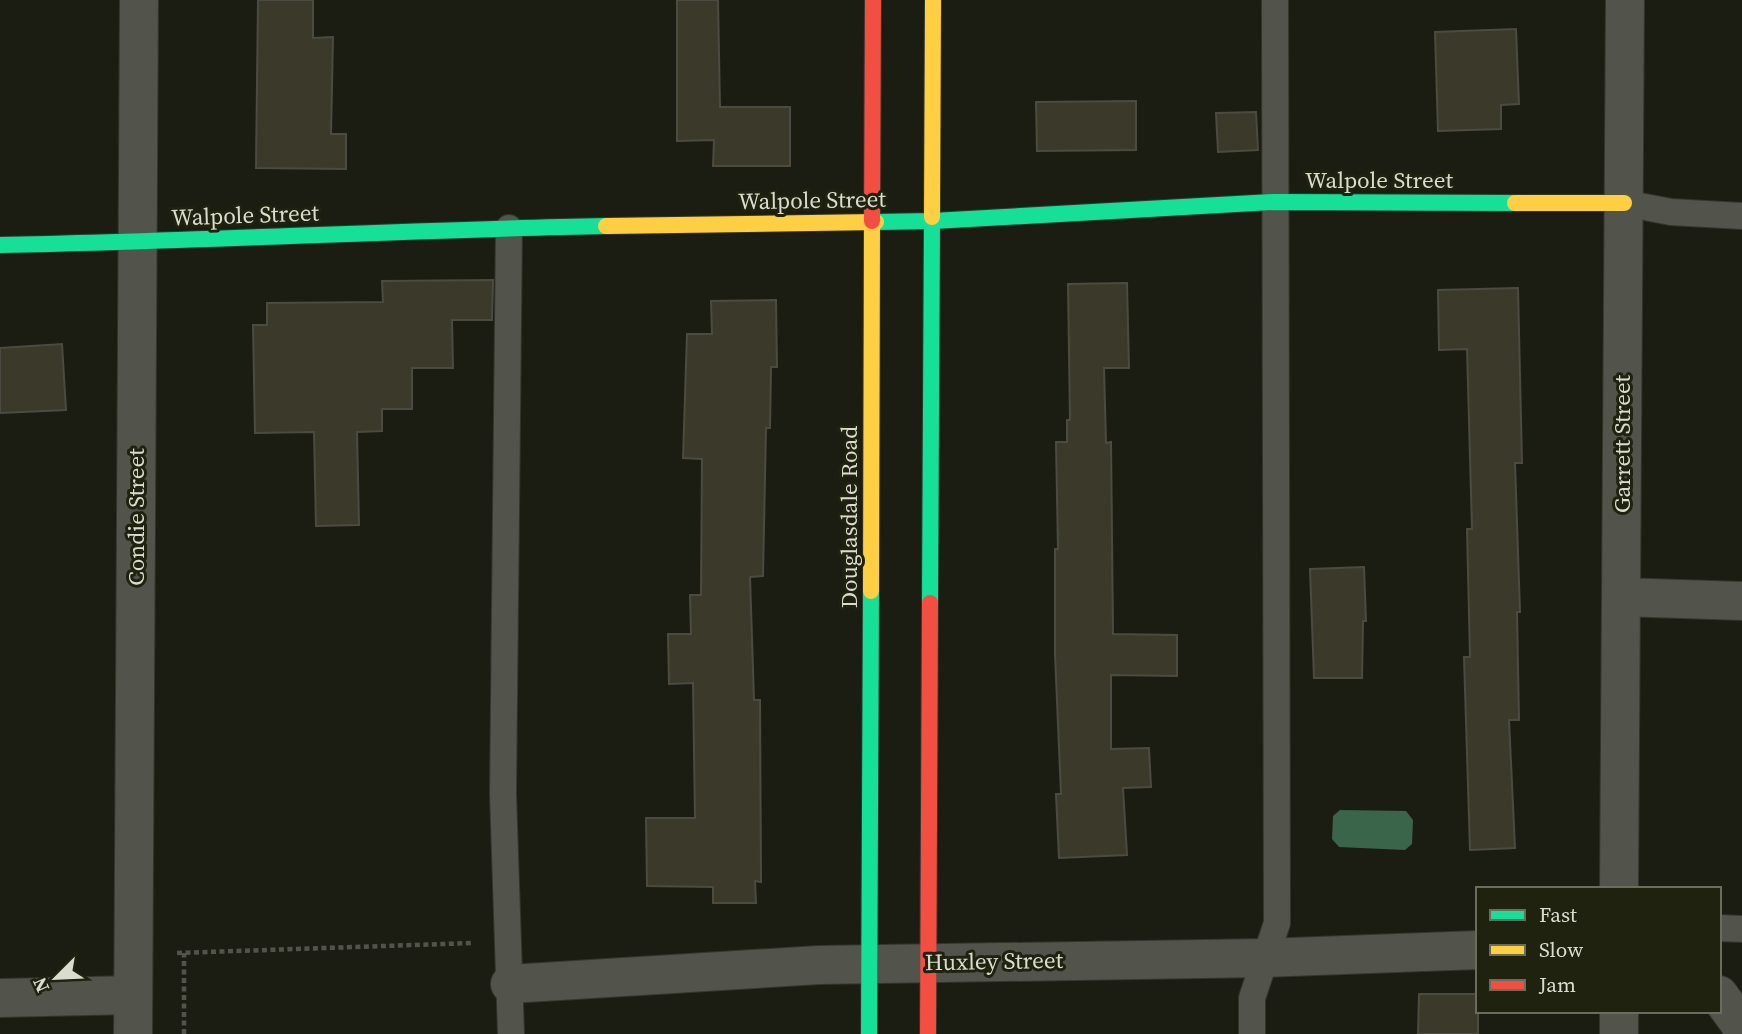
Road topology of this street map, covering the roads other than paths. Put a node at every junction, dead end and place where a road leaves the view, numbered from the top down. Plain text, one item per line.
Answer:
1 (139, 0) edge
2 (873, 0) edge
3 (933, 0) edge
4 (1275, 0) edge
5 (1625, 0) edge
6 (1274, 202) junction
7 (1624, 203) junction
8 (1742, 216) edge
9 (933, 221) junction
10 (874, 222) junction
11 (509, 228) junction
12 (138, 242) junction
13 (0, 245) edge
14 (1621, 597) junction
15 (1742, 601) edge
16 (1619, 887) edge
17 (1721, 928) edge
18 (1742, 929) edge
19 (1476, 950) edge
20 (1264, 958) junction
21 (929, 962) junction
22 (869, 964) junction
23 (510, 984) junction
24 (133, 995) junction
25 (0, 998) edge
26 (1721, 998) edge
27 (1619, 1013) edge
28 (1742, 1031) edge
29 (133, 1034) edge
30 (511, 1034) edge
31 (869, 1034) edge
32 (928, 1034) edge
33 (1252, 1034) edge
34 (1619, 1034) edge

1 - 12 street, Condie Street
2 - 10 street, Douglasdale Road
3 - 9 street
4 - 6 lane
5 - 7 street, Garrett Street
6 - 7 street, Walpole Street
6 - 9 street, Walpole Street
6 - 20 lane
7 - 8 lane
7 - 14 street, Garrett Street
9 - 10 street, Walpole Street
9 - 21 street
10 - 11 street, Walpole Street
10 - 22 street, Douglasdale Road
11 - 12 street, Walpole Street
11 - 23 lane
12 - 13 street, Walpole Street
12 - 24 street, Condie Street
14 - 15 street
14 - 16 street, Garrett Street
17 - 18 lane
19 - 20 street, Huxley Street
20 - 21 street, Huxley Street
20 - 33 lane
21 - 22 street, Huxley Street
21 - 32 street
22 - 23 street, Huxley Street
22 - 31 street, Douglasdale Road
23 - 30 lane
24 - 25 street
24 - 29 street, Condie Street
26 - 28 street
27 - 34 street

